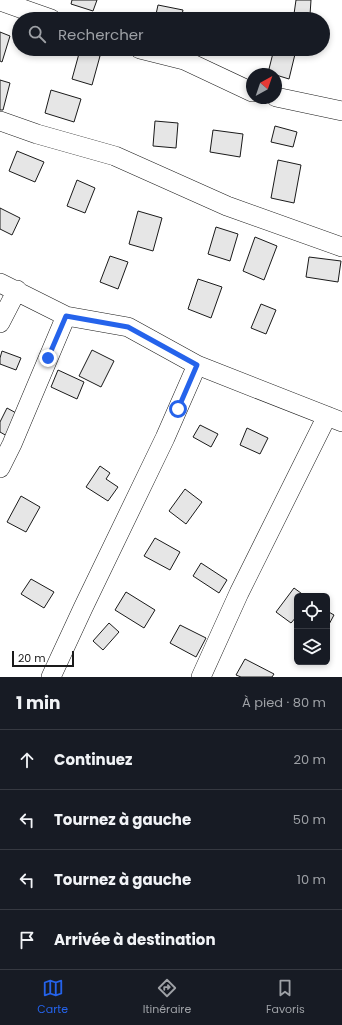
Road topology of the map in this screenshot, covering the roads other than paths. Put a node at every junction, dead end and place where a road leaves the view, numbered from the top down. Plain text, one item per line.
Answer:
1 (0, 1) edge
2 (31, 12) edge
3 (168, 56) edge
4 (246, 89) edge
5 (282, 98) edge
6 (342, 111) edge
7 (0, 121) edge
8 (342, 246) edge
9 (8, 287) edge
10 (66, 316) junction
11 (0, 323) edge
12 (197, 365) junction
13 (334, 419) edge
14 (0, 468) edge
15 (52, 677) edge
16 (201, 677) edge

1 - 2 street
3 - 4 street
5 - 6 street
7 - 8 street
9 - 10 street
9 - 11 street
10 - 12 street
10 - 14 street
12 - 13 street
12 - 15 street
13 - 16 street

